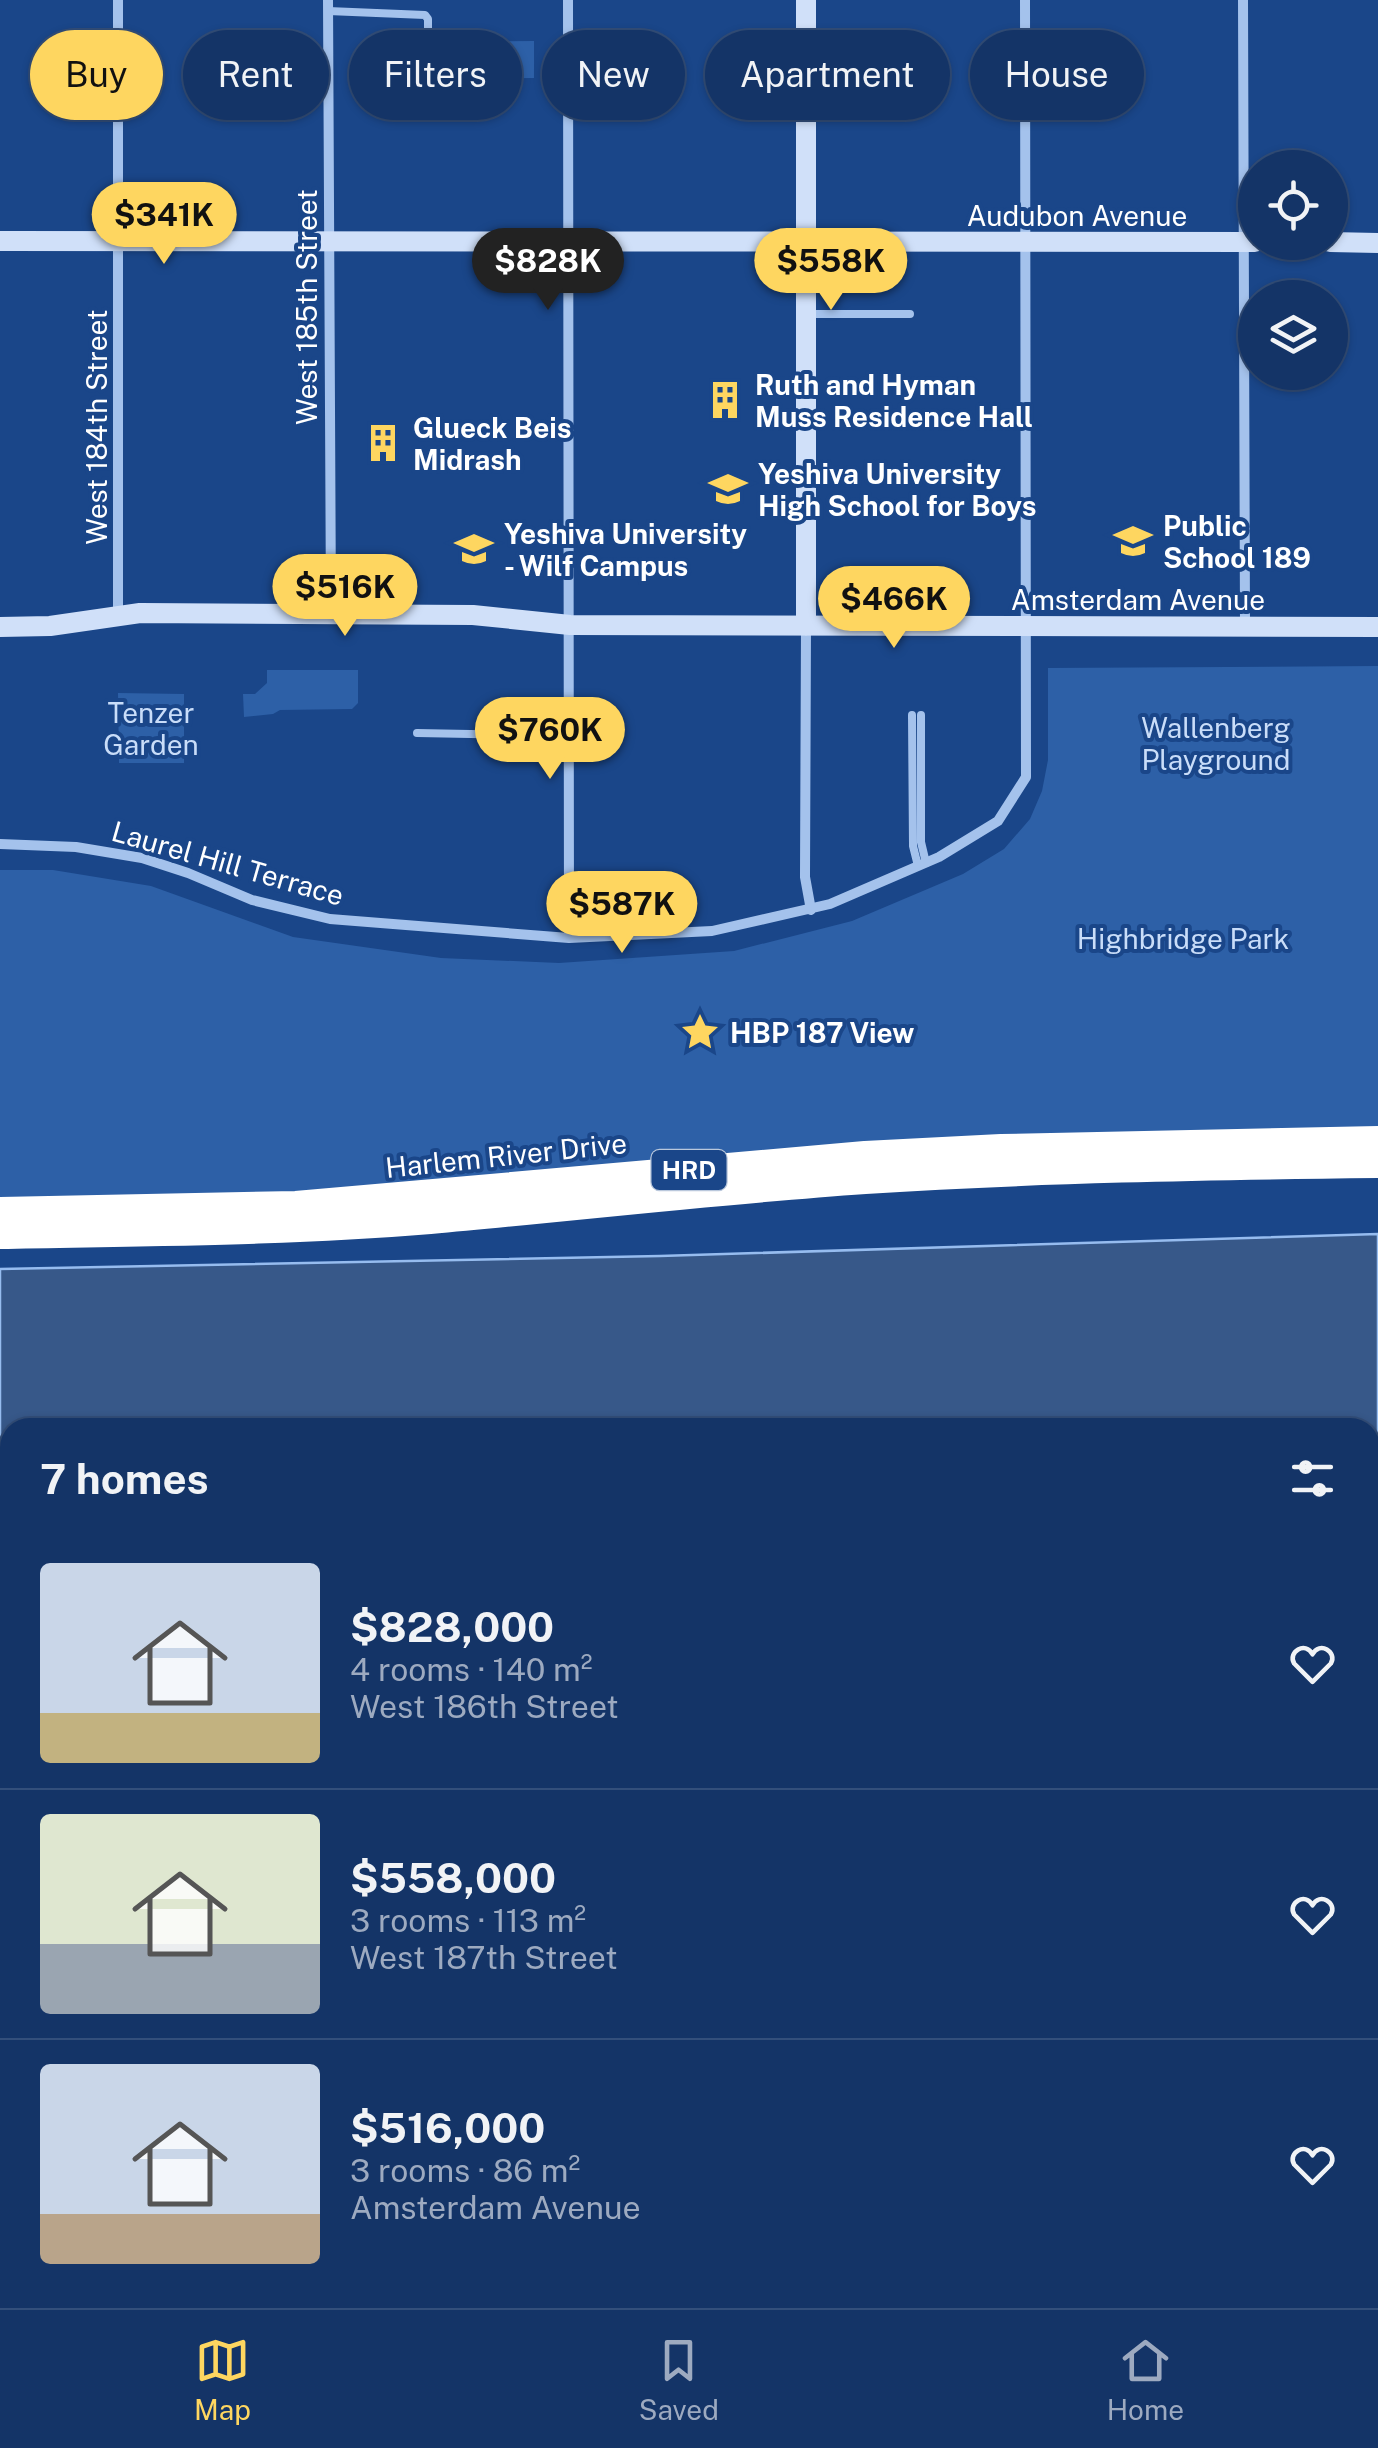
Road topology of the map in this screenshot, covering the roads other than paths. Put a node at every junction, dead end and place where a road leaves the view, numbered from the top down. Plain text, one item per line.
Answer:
1 (118, 0) edge
2 (568, 0) edge
3 (806, 0) edge
4 (1025, 0) edge
5 (1243, 0) edge
6 (328, 5) edge
7 (428, 30) edge
8 (1247, 150) edge
9 (0, 242) edge
10 (118, 242) junction
11 (328, 242) junction
12 (568, 242) junction
13 (806, 242) junction
14 (1025, 242) junction
15 (1238, 242) edge
16 (1348, 242) edge
17 (1378, 242) edge
18 (1249, 260) edge
19 (806, 314) junction
20 (910, 314) dead end
21 (330, 614) junction
22 (118, 615) junction
23 (570, 625) junction
24 (806, 626) junction
25 (1026, 626) junction
26 (1378, 626) edge
27 (0, 627) edge
28 (1245, 627) junction
29 (917, 715) dead end
30 (417, 733) dead end
31 (570, 736) junction
32 (0, 844) edge
33 (922, 864) junction
34 (810, 910) junction
35 (569, 938) junction
36 (1378, 1141) edge
37 (1378, 1163) edge
38 (0, 1212) edge
39 (0, 1234) edge

1 - 10 street, West 184th Street
2 - 12 street
3 - 13 street
4 - 14 street, Laurel Hill Terrace
5 - 8 street
6 - 7 lane
6 - 11 street, West 185th Street
9 - 10 street, Audubon Avenue
10 - 11 street, Audubon Avenue
10 - 22 street, West 184th Street
11 - 12 street, Audubon Avenue
11 - 21 street, West 185th Street
12 - 13 street, Audubon Avenue
12 - 23 street
13 - 14 street, Audubon Avenue
13 - 19 street
14 - 15 street, Audubon Avenue
14 - 25 street, Laurel Hill Terrace
16 - 17 street
18 - 28 street
19 - 20 lane
19 - 24 street
21 - 22 street, Amsterdam Avenue
21 - 23 street, Amsterdam Avenue
22 - 27 street, Amsterdam Avenue
23 - 24 street, Amsterdam Avenue
23 - 31 street
24 - 25 street, Amsterdam Avenue
24 - 34 street
25 - 28 street, Amsterdam Avenue
25 - 33 street, Laurel Hill Terrace
26 - 28 street, Amsterdam Avenue
29 - 33 lane
30 - 31 lane
31 - 35 street
32 - 35 street, Laurel Hill Terrace
33 - 34 street, Laurel Hill Terrace
34 - 35 street, Laurel Hill Terrace
36 - 38 highway, Harlem River Drive / HRD
37 - 39 highway, Harlem River Drive / HRD

